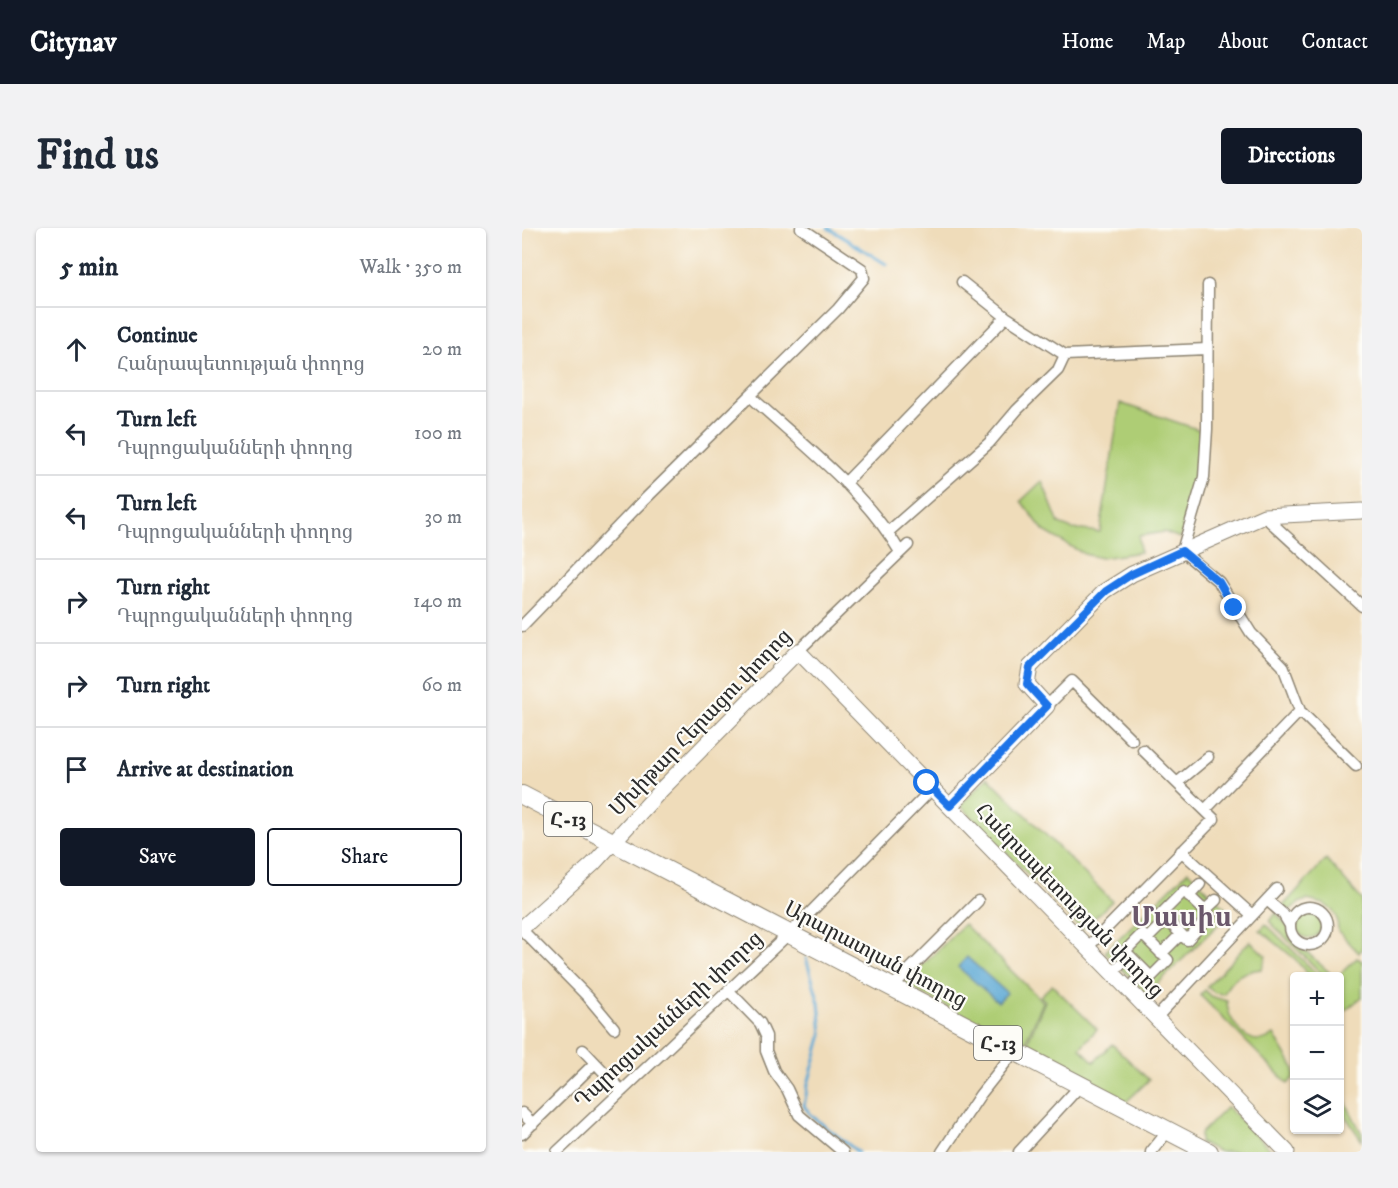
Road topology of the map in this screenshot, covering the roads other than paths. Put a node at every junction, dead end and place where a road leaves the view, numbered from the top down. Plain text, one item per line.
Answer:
1 (801, 228) edge
2 (962, 282) dead end
3 (1208, 285) dead end
4 (1006, 316) junction
5 (1207, 349) junction
6 (1065, 355) junction
7 (750, 396) junction
8 (844, 483) junction
9 (1362, 511) edge
10 (1264, 516) junction
11 (888, 532) junction
12 (1182, 551) junction
13 (1362, 606) edge
14 (522, 626) edge
15 (798, 651) junction
16 (1047, 706) junction
17 (1300, 711) junction
18 (1132, 740) dead end
19 (1143, 750) dead end
20 (1208, 758) dead end
21 (1356, 766) dead end
22 (1177, 783) junction
23 (933, 788) junction
24 (522, 795) edge
25 (950, 806) junction
26 (1205, 810) junction
27 (614, 842) junction
28 (1181, 851) junction
29 (1200, 884) dead end
30 (1277, 889) dead end
31 (1189, 896) junction
32 (1216, 900) dead end
33 (1267, 900) junction
34 (978, 901) dead end
35 (1204, 911) junction
36 (1252, 915) junction
37 (1166, 920) junction
38 (1289, 924) dead end
39 (522, 929) edge
40 (1180, 934) junction
41 (788, 935) junction
42 (1147, 939) junction
43 (1087, 948) junction
44 (1161, 954) junction
45 (1130, 956) junction
46 (1119, 966) dead end
47 (1145, 972) junction
48 (1135, 982) dead end
49 (891, 988) junction
50 (729, 991) junction
51 (1156, 1018) junction
52 (614, 1028) dead end
53 (583, 1050) dead end
54 (1014, 1052) junction
55 (596, 1063) junction
56 (1080, 1086) junction
57 (622, 1091) junction
58 (522, 1113) edge
59 (533, 1124) junction
60 (1168, 1131) junction
61 (522, 1134) edge
62 (557, 1152) edge
63 (843, 1152) edge
64 (942, 1152) edge
65 (1019, 1152) edge
66 (1151, 1152) edge
67 (1209, 1152) edge
68 (1287, 1152) edge

1 - 7 street
2 - 4 street
3 - 5 street
4 - 6 street
4 - 8 street
5 - 6 street
5 - 12 street
6 - 11 street
7 - 8 street
7 - 14 street
8 - 11 street
9 - 10 street
10 - 12 street
10 - 13 street
11 - 15 street, Մխիթար Հերացու փողոց
12 - 16 street
12 - 17 street
15 - 23 street, Հանրապետության փողոց
15 - 27 street, Մխիթար Հերացու փողոց
16 - 18 street
16 - 25 street
17 - 21 street
17 - 26 street
19 - 22 street
20 - 22 street
22 - 26 street
23 - 25 street, Հանրապետության փողոց
23 - 41 street, Դպրոցականների փողոց
24 - 27 main road, Արարատյան փողոց / Հ-13
25 - 43 street, Հանրապետության փողոց
26 - 28 street
27 - 39 street, Մխիթար Հերացու փողոց
27 - 41 main road, Արարատյան փողոց / Հ-13
28 - 36 street
28 - 43 street
29 - 31 street
30 - 33 street
31 - 35 street
31 - 37 street
32 - 35 street
33 - 36 street
33 - 38 street
34 - 49 street
35 - 40 street
36 - 51 street
37 - 40 street
37 - 42 street
39 - 52 street
40 - 44 street
41 - 49 main road, Արարատյան փողոց / Հ-13
41 - 50 street, Դպրոցականների փողոց
42 - 44 street
42 - 45 street
43 - 51 street, Հանրապետության փողոց
44 - 47 street
45 - 46 street
45 - 47 street
47 - 48 street
49 - 54 main road, Արարատյան փողոց / Հ-13
50 - 57 street, Դպրոցականների փողոց
50 - 63 street
51 - 68 street, Հանրապետության փողոց
53 - 55 street
54 - 56 main road, Արարատյան փողոց / Հ-13
54 - 64 street
55 - 57 street
55 - 59 street
56 - 60 main road, Արարատյան փողոց / Հ-13
56 - 65 street
57 - 62 street, Դպրոցականների փողոց
58 - 59 street
59 - 61 street
60 - 66 street
60 - 67 main road, Արարատյան փողոց / Հ-13

